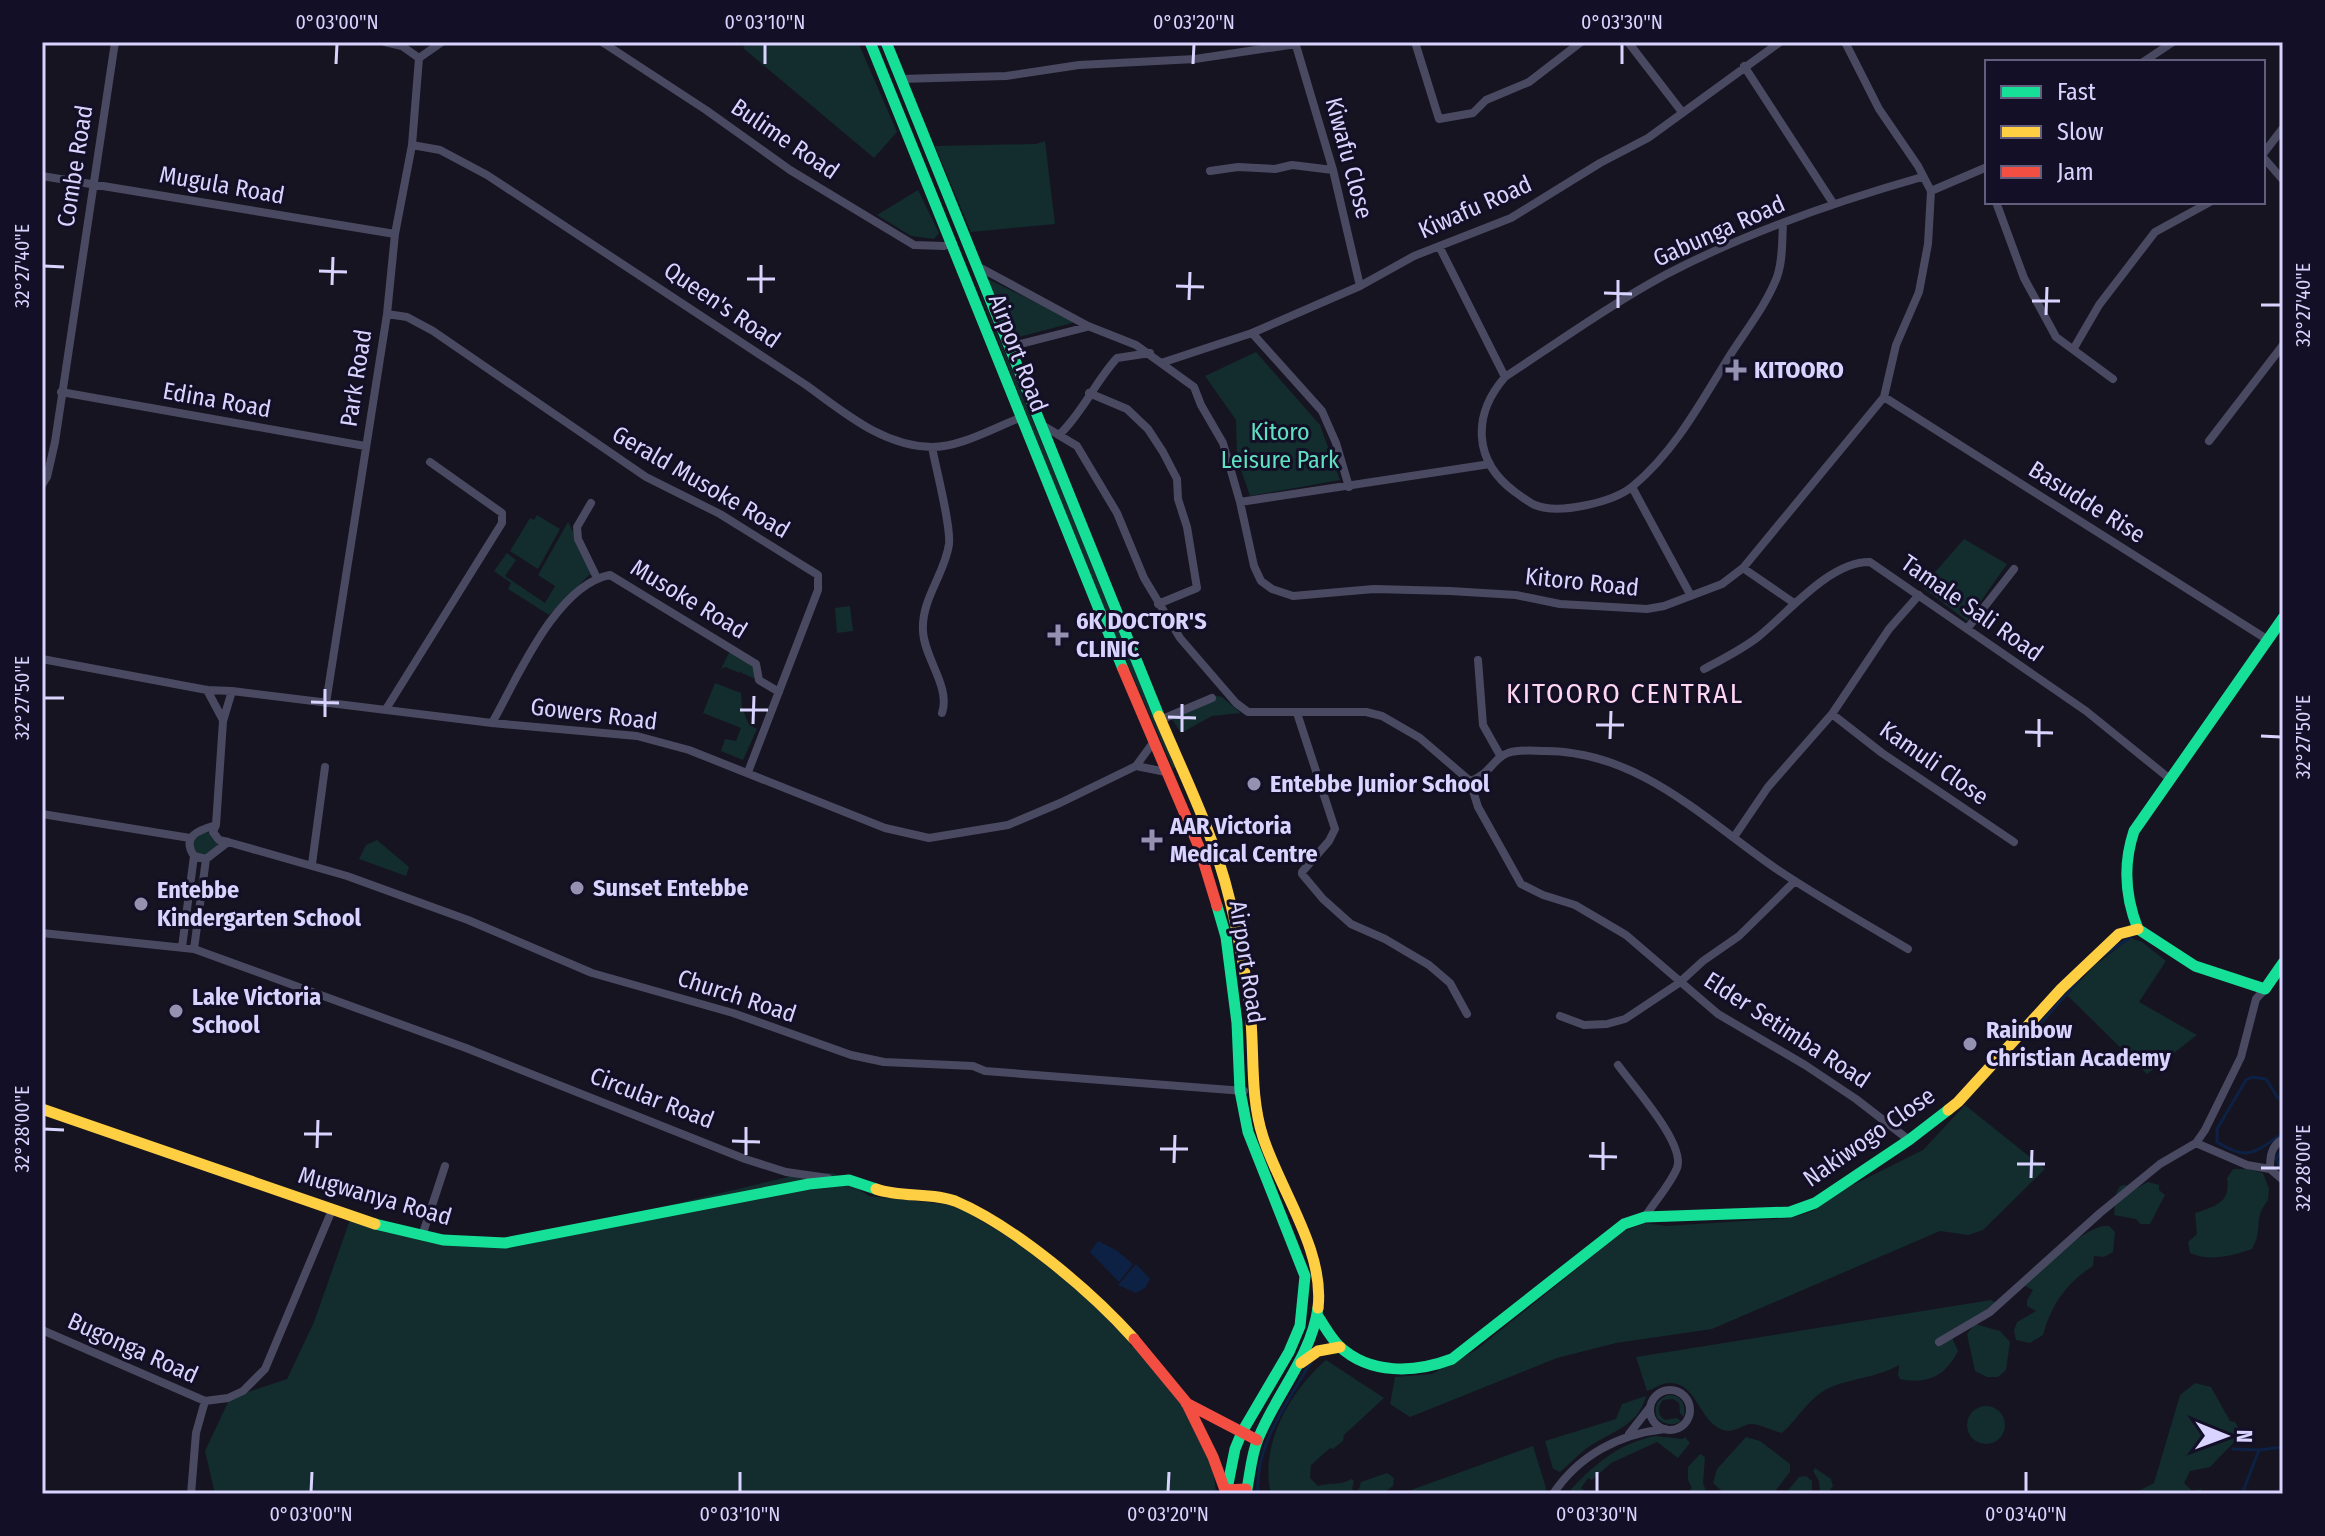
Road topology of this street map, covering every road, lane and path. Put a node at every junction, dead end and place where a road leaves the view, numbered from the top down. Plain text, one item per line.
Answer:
1 (115, 42) edge
2 (385, 42) edge
3 (442, 42) edge
4 (602, 42) edge
5 (870, 42) edge
6 (886, 42) edge
7 (1415, 42) edge
8 (1581, 42) edge
9 (1628, 42) edge
10 (1780, 42) edge
11 (1845, 42) edge
12 (2173, 42) edge
13 (1296, 43) edge
14 (419, 58) junction
15 (2146, 60) edge
16 (1744, 66) junction
17 (900, 79) junction
18 (1682, 112) junction
19 (2283, 128) edge
20 (412, 145) junction
21 (2265, 153) edge
22 (2265, 158) edge
23 (1985, 169) edge
24 (1333, 170) junction
25 (1210, 171) dead end
26 (42, 176) edge
27 (1922, 177) junction
28 (942, 179) junction
29 (2283, 180) edge
30 (93, 183) junction
31 (928, 184) junction
32 (1931, 191) junction
33 (1833, 203) junction
34 (1997, 204) edge
35 (2206, 204) edge
36 (1783, 223) junction
37 (395, 234) junction
38 (953, 243) junction
39 (1439, 246) junction
40 (977, 265) junction
41 (1360, 286) junction
42 (387, 314) junction
43 (1088, 326) junction
44 (1252, 333) junction
45 (2283, 345) edge
46 (1009, 347) junction
47 (2074, 348) junction
48 (1150, 353) junction
49 (1161, 363) junction
50 (1505, 377) junction
51 (2113, 379) dead end
52 (61, 392) junction
53 (1089, 393) junction
54 (1884, 397) junction
55 (1020, 418) junction
56 (1041, 425) junction
57 (1060, 434) junction
58 (2209, 441) dead end
59 (365, 446) junction
60 (932, 447) junction
61 (430, 462) dead end
62 (1490, 464) junction
63 (42, 485) edge
64 (1349, 487) junction
65 (1632, 487) junction
66 (1240, 502) junction
67 (591, 503) dead end
68 (1743, 568) junction
69 (2014, 569) dead end
70 (597, 578) junction
71 (1919, 595) junction
72 (1691, 596) junction
73 (1794, 603) junction
74 (1158, 604) junction
75 (2283, 618) edge
76 (1967, 629) junction
77 (2268, 640) junction
78 (42, 659) edge
79 (1478, 660) dead end
80 (1704, 669) dead end
81 (207, 690) junction
82 (232, 691) junction
83 (779, 692) junction
84 (1212, 698) dead end
85 (326, 703) junction
86 (386, 709) junction
87 (942, 713) dead end
88 (1297, 713) junction
89 (1832, 714) junction
90 (1160, 720) junction
91 (223, 721) junction
92 (492, 723) junction
93 (1153, 743) junction
94 (1501, 757) junction
95 (1136, 766) junction
96 (325, 767) dead end
97 (1181, 768) junction
98 (748, 772) junction
99 (1166, 772) junction
100 (2170, 779) junction
101 (1470, 781) junction
102 (42, 814) edge
103 (216, 825) junction
104 (1734, 837) junction
105 (190, 838) junction
106 (228, 842) junction
107 (2014, 842) dead end
108 (194, 856) junction
109 (206, 859) junction
110 (312, 864) junction
111 (1795, 881) junction
112 (2138, 929) junction
113 (42, 933) edge
114 (182, 947) junction
115 (194, 949) junction
116 (1908, 949) dead end
117 (2283, 963) edge
118 (1679, 983) junction
119 (2265, 989) junction
120 (1467, 1014) dead end
121 (1560, 1016) dead end
122 (1618, 1065) dead end
123 (1240, 1091) junction
124 (1255, 1091) junction
125 (42, 1109) edge
126 (2283, 1139) edge
127 (1909, 1140) junction
128 (2196, 1143) junction
129 (445, 1166) dead end
130 (2270, 1169) junction
131 (849, 1180) junction
132 (2283, 1180) edge
133 (332, 1210) junction
134 (1645, 1217) junction
135 (422, 1236) junction
136 (1318, 1272) junction
137 (1305, 1276) junction
138 (1317, 1315) junction
139 (42, 1330) edge
140 (1939, 1342) dead end
141 (1340, 1347) junction
142 (1297, 1366) junction
143 (205, 1401) junction
144 (1186, 1402) junction
145 (1651, 1405) junction
146 (1665, 1429) junction
147 (1242, 1432) junction
148 (1629, 1434) junction
149 (1257, 1440) junction
150 (1226, 1492) edge
151 (1246, 1492) edge
152 (191, 1494) edge
153 (1553, 1494) edge

1 - 30 street, Combe Road
2 - 14 street
3 - 14 street
4 - 38 street, Bulime Road
5 - 31 main road, Airport Road
6 - 17 main road, Airport Road
7 - 8 street
9 - 18 street
10 - 16 street, Kiwafu Road
11 - 27 street
12 - 15 street
13 - 17 street
13 - 24 street, Kiwafu Close
14 - 20 street, Park Road
16 - 18 street, Kiwafu Road
16 - 33 street
17 - 28 main road, Airport Road
18 - 39 street, Kiwafu Road
19 - 21 street
20 - 37 street, Park Road
20 - 60 street, Queen's Road
22 - 29 street
23 - 32 street
24 - 25 street
24 - 41 street, Kiwafu Close
26 - 30 street, Mugula Road
27 - 32 street
27 - 33 street, Gabunga Road
28 - 31 main road
28 - 40 main road, Airport Road
30 - 37 street, Mugula Road
30 - 52 street, Combe Road
31 - 38 main road, Airport Road
32 - 54 street, Kitoro Road
33 - 36 street, Gabunga Road
34 - 47 street
35 - 47 street
36 - 50 street, Gabunga Road
36 - 65 street
37 - 42 street, Park Road
38 - 55 main road, Airport Road
39 - 41 street, Kiwafu Road
39 - 50 street
40 - 43 street, Kitoro Road
40 - 46 main road, Airport Road
41 - 44 street, Kiwafu Road
42 - 59 street, Park Road
42 - 83 street, Gerald Musoke Road
43 - 46 street
43 - 48 street, Kitoro Road
44 - 49 street, Kiwafu Road
44 - 64 street
45 - 58 street
46 - 56 main road, Airport Road
47 - 51 street
48 - 49 street, Kitoro Road
48 - 53 street
49 - 66 street, Kitoro Road
50 - 62 street, Gabunga Road
52 - 59 street, Edina Road
52 - 63 street, Combe Road
53 - 57 street
53 - 74 street
54 - 68 street, Kitoro Road
54 - 77 street, Basudde Rise
55 - 60 street, Queen's Road
55 - 93 main road, Airport Road
56 - 57 street, Elder Setimba Road
56 - 90 main road, Airport Road
57 - 74 street, Elder Setimba Road
59 - 85 street, Park Road
60 - 87 street
61 - 86 street
62 - 64 street
62 - 65 street
64 - 66 street
65 - 72 street
66 - 72 street, Kitoro Road
67 - 70 street
68 - 72 street, Kitoro Road
68 - 73 street
69 - 76 street
70 - 83 street, Musoke Road
70 - 92 street, Musoke Road
71 - 73 street, Tamale Sali Road
71 - 76 street, Tamale Sali Road
71 - 89 street
73 - 80 street
74 - 88 street, Elder Setimba Road
75 - 77 main road
76 - 100 street, Tamale Sali Road
77 - 100 main road
78 - 81 street, Gowers Road
79 - 94 street
81 - 82 street, Gowers Road
81 - 91 street
82 - 85 street, Gowers Road
82 - 91 street
83 - 98 street, Gerald Musoke Road
84 - 90 street
85 - 86 street, Gowers Road
86 - 92 street, Gowers Road
88 - 101 street, Elder Setimba Road
88 - 120 street
89 - 104 street
89 - 107 street, Kamuli Close
90 - 97 main road, Airport Road
91 - 103 street
92 - 98 street, Gowers Road
93 - 95 street, Gowers Road
93 - 99 main road, Airport Road
94 - 101 street
94 - 104 street
95 - 98 street, Gowers Road
95 - 99 street
96 - 110 street
97 - 99 street
97 - 124 main road, Airport Road
99 - 123 main road, Airport Road
100 - 112 main road
101 - 118 street, Elder Setimba Road
102 - 105 street
103 - 105 street
103 - 106 street
104 - 111 street
105 - 108 street
106 - 109 street
106 - 110 street, Church Road
108 - 109 street
108 - 114 street
109 - 115 street
110 - 123 street, Church Road
111 - 116 street
111 - 118 street
112 - 119 main road
112 - 127 main road, Nakiwogo Close
113 - 114 street, Circular Road
114 - 115 street, Circular Road
115 - 131 street, Circular Road
117 - 119 main road
118 - 121 street
118 - 127 street, Elder Setimba Road
119 - 128 street
122 - 134 street
123 - 124 street, Church Road
123 - 137 main road, Airport Road
124 - 136 main road, Airport Road
125 - 133 main road, Mugwanya Road
126 - 130 street
127 - 134 main road, Nakiwogo Close
128 - 130 street
128 - 140 street
129 - 135 street
130 - 132 street
131 - 135 main road, Mugwanya Road
131 - 144 main road, Circular Road
133 - 135 main road, Mugwanya Road
133 - 143 street, Bugonga Road
134 - 141 main road, Nakiwogo Close
136 - 137 main road
136 - 138 main road, Airport Road
137 - 147 main road, Airport Road
138 - 141 main road
138 - 142 main road, Airport Road
139 - 143 street, Bugonga Road
141 - 142 main road
142 - 149 main road, Airport Road
143 - 152 street
144 - 147 main road, Circular Road
144 - 150 main road, Circular Road
145 - 146 street
145 - 146 street
145 - 148 street
146 - 148 street
147 - 149 main road, Circular Road
147 - 150 main road, Airport Road
148 - 153 street
149 - 151 main road, Airport Road
150 - 151 main road

